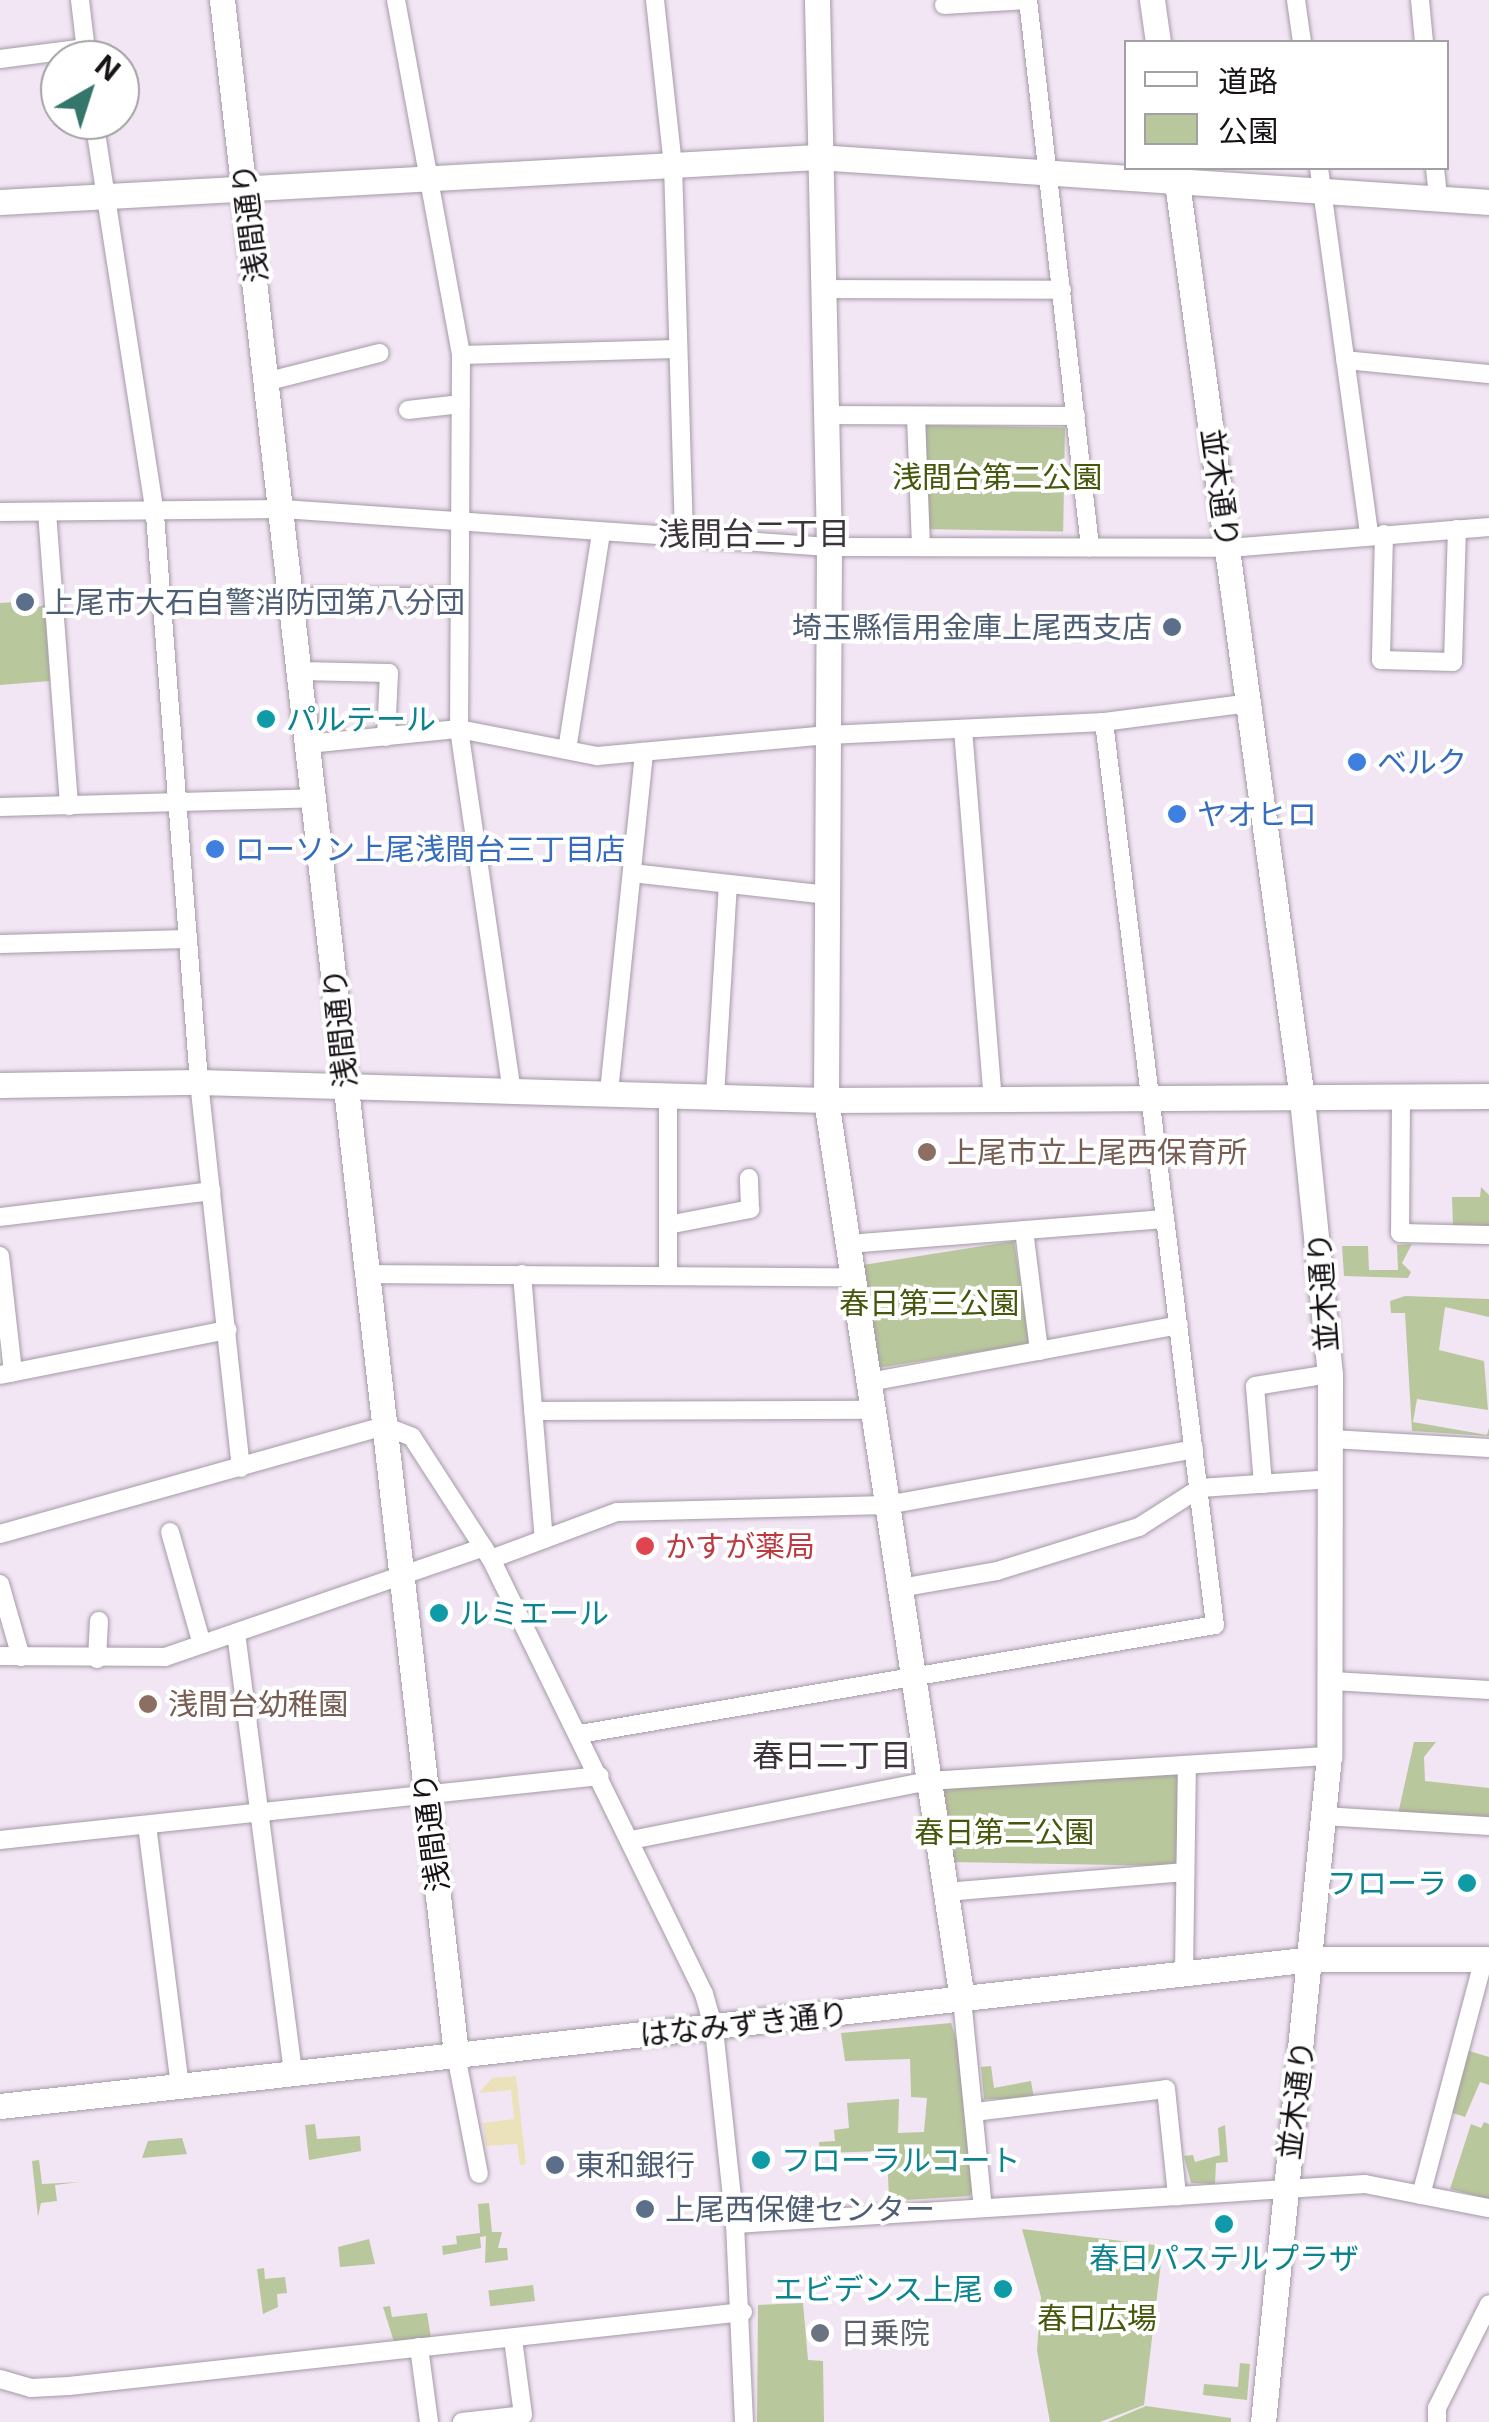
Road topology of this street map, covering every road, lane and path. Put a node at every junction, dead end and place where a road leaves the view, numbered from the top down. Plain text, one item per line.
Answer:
1 (80, 0) edge
2 (222, 0) edge
3 (396, 0) edge
4 (655, 0) edge
5 (818, 0) edge
6 (1028, 0) edge
7 (1152, 0) edge
8 (1296, 0) edge
9 (1420, 0) edge
10 (944, 6) dead end
11 (84, 40) edge
12 (1158, 40) edge
13 (1302, 40) edge
14 (1424, 40) edge
15 (40, 57) edge
16 (0, 59) edge
17 (96, 140) edge
18 (817, 156) junction
19 (674, 164) junction
20 (1435, 170) edge
21 (1048, 172) junction
22 (1176, 174) edge
23 (428, 179) junction
24 (1321, 180) edge
25 (246, 190) junction
26 (103, 196) junction
27 (1438, 199) junction
28 (0, 202) edge
29 (1489, 202) edge
30 (821, 289) junction
31 (1062, 290) junction
32 (676, 349) junction
33 (380, 354) dead end
34 (461, 355) junction
35 (1345, 360) junction
36 (1489, 374) edge
37 (269, 380) junction
38 (460, 404) junction
39 (408, 410) dead end
40 (825, 416) junction
41 (916, 416) junction
42 (1076, 416) junction
43 (283, 509) junction
44 (0, 512) edge
45 (47, 512) junction
46 (156, 515) junction
47 (460, 522) junction
48 (1489, 527) edge
49 (1457, 529) junction
50 (602, 532) junction
51 (1376, 534) junction
52 (684, 537) junction
53 (1090, 546) junction
54 (921, 547) junction
55 (828, 548) junction
56 (1229, 548) junction
57 (292, 597) junction
58 (459, 597) junction
59 (300, 671) junction
60 (1250, 703) junction
61 (1104, 722) junction
62 (459, 729) junction
63 (963, 729) junction
64 (828, 735) junction
65 (386, 737) junction
66 (308, 744) junction
67 (567, 750) junction
68 (644, 752) junction
69 (315, 798) junction
70 (178, 803) junction
71 (69, 806) junction
72 (0, 807) edge
73 (632, 874) junction
74 (728, 884) junction
75 (828, 895) junction
76 (187, 940) junction
77 (0, 944) edge
78 (198, 1082) junction
79 (0, 1085) edge
80 (346, 1085) junction
81 (512, 1091) junction
82 (609, 1092) junction
83 (668, 1094) junction
84 (715, 1096) junction
85 (1489, 1096) edge
86 (1150, 1098) junction
87 (1302, 1098) junction
88 (1402, 1098) junction
89 (994, 1099) junction
90 (826, 1100) junction
91 (749, 1178) dead end
92 (211, 1191) junction
93 (0, 1218) edge
94 (1165, 1219) junction
95 (668, 1224) junction
96 (1024, 1230) junction
97 (1489, 1236) edge
98 (848, 1244) junction
99 (0, 1256) edge
100 (368, 1274) junction
101 (522, 1274) junction
102 (668, 1275) junction
103 (853, 1277) junction
104 (1179, 1326) junction
105 (228, 1330) junction
106 (1039, 1351) junction
107 (6, 1373) edge
108 (1330, 1374) junction
109 (869, 1382) junction
110 (873, 1410) junction
111 (533, 1411) junction
112 (384, 1426) junction
113 (1332, 1439) junction
114 (1489, 1448) edge
115 (1194, 1449) junction
116 (241, 1468) junction
117 (1333, 1479) junction
118 (1263, 1484) junction
119 (1200, 1488) junction
120 (888, 1505) junction
121 (170, 1532) dead end
122 (0, 1534) edge
123 (544, 1540) junction
124 (488, 1553) junction
125 (401, 1581) junction
126 (0, 1584) edge
127 (900, 1588) junction
128 (99, 1621) dead end
129 (236, 1633) junction
130 (202, 1644) junction
131 (0, 1656) edge
132 (20, 1656) junction
133 (97, 1660) junction
134 (914, 1678) junction
135 (1334, 1681) junction
136 (1489, 1690) edge
137 (580, 1734) junction
138 (1329, 1756) junction
139 (1187, 1765) junction
140 (600, 1776) junction
141 (929, 1781) junction
142 (426, 1794) junction
143 (259, 1812) junction
144 (1324, 1816) junction
145 (147, 1824) junction
146 (1489, 1826) edge
147 (0, 1840) edge
148 (631, 1840) junction
149 (1185, 1872) junction
150 (946, 1892) junction
151 (1312, 1959) junction
152 (1487, 1959) edge
153 (1184, 1974) junction
154 (962, 1999) junction
155 (714, 2028) junction
156 (456, 2056) junction
157 (293, 2073) junction
158 (180, 2086) junction
159 (0, 2106) edge
160 (974, 2112) junction
161 (478, 2174) dead end
162 (1285, 2190) junction
163 (1421, 2195) junction
164 (1178, 2196) junction
165 (983, 2208) junction
166 (1489, 2208) edge
167 (736, 2224) junction
168 (1489, 2304) edge
169 (743, 2312) junction
170 (514, 2339) junction
171 (419, 2347) junction
172 (0, 2379) edge
173 (429, 2422) edge
174 (462, 2422) edge
175 (744, 2422) edge
176 (1263, 2422) edge
177 (1437, 2422) edge

1 - 11 street
2 - 25 street, 浅間通り
3 - 23 street
4 - 19 street
5 - 18 street
6 - 10 street
6 - 21 street
7 - 12 street
8 - 13 street
9 - 14 street
15 - 16 street
17 - 26 street
18 - 19 street
18 - 21 street
18 - 30 street
19 - 23 street
19 - 32 street
20 - 27 street
21 - 22 street
21 - 31 street
22 - 24 street
22 - 56 street, 並木通り
23 - 25 street
23 - 34 street
24 - 27 street
24 - 35 street
25 - 26 street
25 - 37 street, 浅間通り
26 - 28 street
26 - 46 street
27 - 29 street
30 - 31 street
30 - 40 street
31 - 42 street
32 - 34 street
32 - 52 street
33 - 37 street
34 - 38 street
35 - 36 street
35 - 51 street
37 - 43 street, 浅間通り
38 - 39 street
38 - 47 street
40 - 41 street
40 - 55 street
41 - 42 street
41 - 54 street
42 - 53 street
43 - 46 street
43 - 47 street
43 - 57 street, 浅間通り
44 - 45 street
45 - 46 street
45 - 71 street
46 - 70 street
47 - 50 street
47 - 58 street
48 - 49 street
49 - 51 street
49 - 51 street
50 - 52 street
50 - 67 street
51 - 56 street
52 - 55 street
53 - 54 street
53 - 56 street
54 - 55 street
55 - 64 street
56 - 60 street, 並木通り
57 - 58 street
57 - 59 street, 浅間通り
58 - 62 street
59 - 65 street
59 - 66 street, 浅間通り
60 - 61 street
60 - 87 street, 並木通り
61 - 63 street
61 - 86 street
62 - 65 street
62 - 67 street
62 - 81 street
63 - 64 street
63 - 89 street
64 - 68 street
64 - 75 street
65 - 66 street
66 - 69 street, 浅間通り
67 - 68 street
68 - 73 street
69 - 70 street
69 - 80 street, 浅間通り
70 - 71 street
70 - 76 street
71 - 72 street
73 - 74 street
73 - 82 street
74 - 75 street
74 - 84 street
75 - 90 street
76 - 77 street
76 - 78 street
78 - 79 street
78 - 80 street
78 - 92 street
80 - 81 street
80 - 100 street, 浅間通り
81 - 82 street
82 - 83 street
83 - 84 street
83 - 95 street
84 - 90 street
85 - 88 street
86 - 87 street
86 - 89 street
86 - 94 street
87 - 88 street
87 - 108 street, 並木通り
88 - 97 street
89 - 90 street
90 - 98 street
91 - 95 street
92 - 93 street
92 - 105 street
94 - 96 street
94 - 104 street
95 - 102 street
96 - 98 street
96 - 106 street
98 - 103 street
99 - 107 street
100 - 101 street
100 - 112 street, 浅間通り
101 - 102 street
101 - 111 street
102 - 103 street
103 - 109 street
104 - 106 street
104 - 115 street
105 - 107 street
105 - 116 street
106 - 109 street
108 - 113 street, 並木通り
108 - 118 street
109 - 110 street
110 - 111 street
110 - 120 street
111 - 123 street
112 - 116 street
112 - 124 street
112 - 125 street, 浅間通り
113 - 114 street
113 - 117 street, 並木通り
115 - 119 street
115 - 120 street
116 - 122 street
117 - 118 street
117 - 135 street, 並木通り
118 - 119 street
119 - 127 street
119 - 134 street
120 - 123 street
120 - 127 street
121 - 130 street
123 - 124 street
124 - 125 street
124 - 137 street
125 - 129 street
125 - 142 street, 浅間通り
126 - 132 street
127 - 134 street
128 - 133 street
129 - 130 street
129 - 143 street
130 - 133 street
131 - 132 street
132 - 133 street
134 - 137 street
134 - 141 street
135 - 136 street
135 - 138 street, 並木通り
137 - 140 street
138 - 139 street
138 - 144 street, 並木通り
139 - 141 street
139 - 149 street
140 - 142 street
140 - 148 street
141 - 148 street
141 - 150 street
142 - 143 street
142 - 156 street, 浅間通り
143 - 145 street
143 - 157 street
144 - 146 street
144 - 151 street, 並木通り
145 - 147 street
145 - 158 street
148 - 155 street
149 - 150 street
149 - 153 street
150 - 154 street
151 - 152 street, はなみずき通り
151 - 153 street, はなみずき通り
151 - 162 street, 並木通り
152 - 163 street
153 - 154 street, はなみずき通り
154 - 155 street, はなみずき通り
154 - 160 street
155 - 156 street, はなみずき通り
155 - 167 street
156 - 157 street, はなみずき通り
156 - 161 street
157 - 158 street, はなみずき通り
158 - 159 street, はなみずき通り
160 - 164 street
160 - 165 street
162 - 163 street
162 - 164 street
162 - 176 street, 並木通り
163 - 166 street
164 - 165 street
165 - 167 street
167 - 169 street
168 - 177 street
169 - 170 street
169 - 175 street
170 - 171 street
170 - 174 street
171 - 172 street
171 - 173 street

